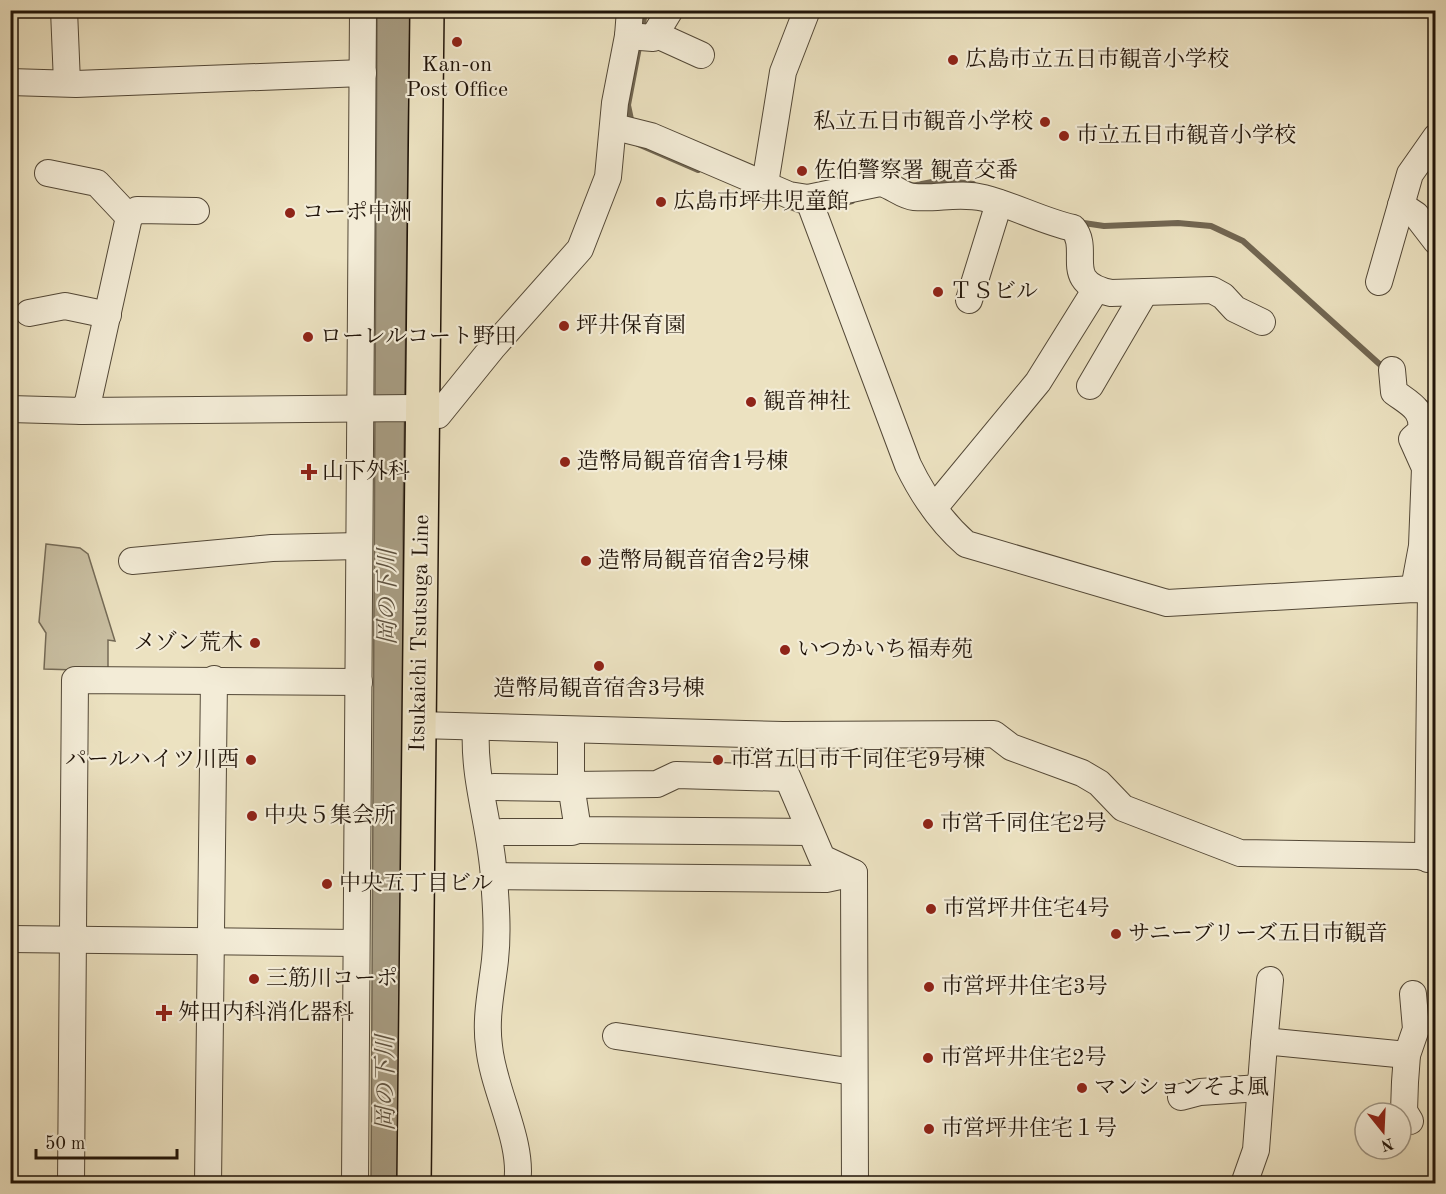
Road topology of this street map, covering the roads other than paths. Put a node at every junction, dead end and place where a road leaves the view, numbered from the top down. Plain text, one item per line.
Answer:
1 (64, 10) edge
2 (363, 10) edge
3 (427, 10) edge
4 (630, 10) edge
5 (670, 10) edge
6 (807, 10) edge
7 (642, 36) junction
8 (701, 55) dead end
9 (363, 73) junction
10 (10, 82) edge
11 (67, 83) junction
12 (625, 130) junction
13 (1436, 137) edge
14 (48, 173) dead end
15 (765, 184) junction
16 (999, 203) junction
17 (1401, 205) junction
18 (812, 207) junction
19 (196, 211) dead end
20 (129, 217) junction
21 (1436, 241) edge
22 (1378, 282) dead end
23 (1096, 290) junction
24 (1145, 292) junction
25 (969, 300) dead end
26 (29, 314) dead end
27 (108, 315) junction
28 (1262, 322) dead end
29 (1392, 376) dead end
30 (1090, 386) dead end
31 (364, 407) junction
32 (10, 409) edge
33 (418, 410) junction
34 (82, 411) junction
35 (1429, 421) edge
36 (934, 507) junction
37 (359, 546) junction
38 (132, 561) dead end
39 (1427, 590) edge
40 (214, 679) junction
41 (359, 682) junction
42 (419, 725) junction
43 (476, 729) junction
44 (572, 730) junction
45 (783, 735) junction
46 (787, 778) junction
47 (571, 785) junction
48 (494, 787) dead end
49 (578, 830) junction
50 (502, 831) dead end
51 (809, 832) junction
52 (1432, 859) edge
53 (854, 873) junction
54 (494, 876) junction
55 (10, 939) edge
56 (72, 940) junction
57 (211, 942) junction
58 (355, 943) junction
59 (1270, 980) dead end
60 (1413, 994) dead end
61 (1426, 1031) edge
62 (616, 1036) dead end
63 (1264, 1044) junction
64 (1407, 1055) junction
65 (854, 1072) junction
66 (1260, 1088) junction
67 (1180, 1098) dead end
68 (1405, 1101) edge
69 (70, 1184) edge
70 (208, 1184) edge
71 (356, 1184) edge
72 (414, 1184) edge
73 (517, 1184) edge
74 (855, 1184) edge
75 (1244, 1184) edge

1 - 11 street
2 - 9 street
3 - 33 main road, Itsukaichi Tsutsuga Line
4 - 7 street
5 - 7 street
6 - 15 street
7 - 8 street
7 - 12 street
9 - 11 street
9 - 31 street
10 - 11 street
12 - 15 street
12 - 33 street
13 - 17 street
14 - 20 street
15 - 18 street
16 - 18 street
16 - 23 street
16 - 25 street
17 - 21 street
17 - 22 street
18 - 36 street
19 - 20 street
20 - 27 street
23 - 24 street
23 - 36 street
24 - 28 street
24 - 30 street
26 - 27 street
27 - 34 street
29 - 35 street
31 - 33 street
31 - 34 street
31 - 37 street
32 - 34 street
33 - 42 main road, Itsukaichi Tsutsuga Line
35 - 39 street
36 - 39 street
37 - 38 street
37 - 41 street
39 - 52 street
40 - 41 street
40 - 56 street
40 - 57 street
41 - 58 street
42 - 43 street
42 - 72 main road, Itsukaichi Tsutsuga Line
43 - 44 street
43 - 54 street
44 - 45 street
44 - 47 street
45 - 46 street
45 - 52 street
46 - 47 street
46 - 51 street
47 - 48 street
47 - 49 street
49 - 50 street
49 - 51 street
51 - 53 street
53 - 54 street
53 - 65 street
54 - 73 street
55 - 56 street
56 - 57 street
56 - 69 street
57 - 58 street
57 - 70 street
58 - 71 street
59 - 63 street
60 - 61 street
61 - 64 street
62 - 65 street
63 - 64 street
63 - 66 street
64 - 68 street
65 - 74 street
66 - 67 street
66 - 75 street

